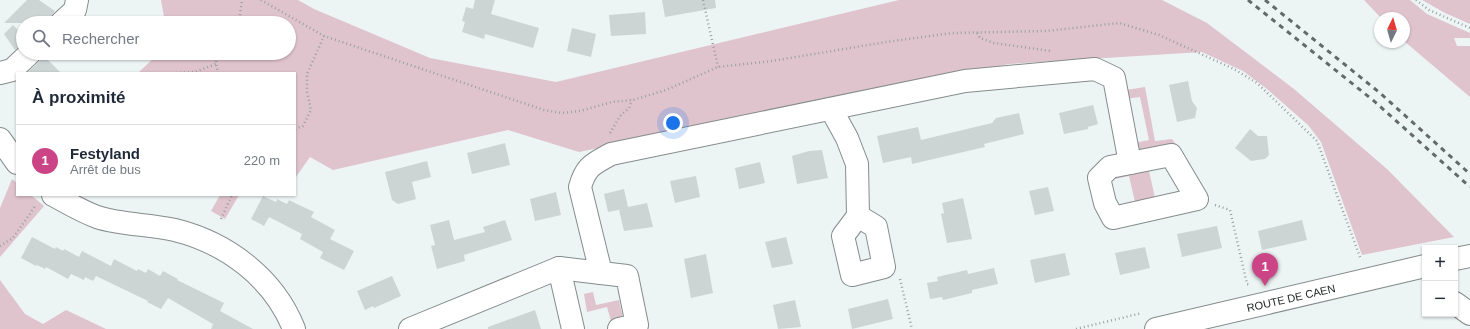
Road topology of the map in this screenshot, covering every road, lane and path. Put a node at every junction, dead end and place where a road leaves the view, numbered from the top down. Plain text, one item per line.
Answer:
1 (77, 0) edge
2 (242, 0) edge
3 (261, 0) edge
4 (703, 0) edge
5 (1416, 0) edge
6 (69, 16) edge
7 (240, 16) edge
8 (289, 16) edge
9 (296, 20) edge
10 (1470, 28) edge
11 (977, 33) junction
12 (324, 36) junction
13 (1059, 52) dead end
14 (23, 60) edge
15 (216, 60) edge
16 (216, 64) junction
17 (718, 67) junction
18 (195, 72) edge
19 (218, 72) edge
20 (0, 73) edge
21 (633, 100) junction
22 (831, 109) junction
23 (296, 129) edge
24 (0, 139) edge
25 (611, 154) junction
26 (16, 162) edge
27 (1130, 163) dead end
28 (232, 196) edge
29 (46, 197) edge
30 (1230, 210) dead end
31 (858, 216) junction
32 (221, 219) dead end
33 (0, 246) edge
34 (1470, 256) edge
35 (1458, 258) edge
36 (1361, 261) dead end
37 (884, 267) junction
38 (1422, 267) edge
39 (559, 268) junction
40 (601, 273) junction
41 (1247, 284) dead end
42 (1458, 305) edge
43 (1470, 314) edge
44 (294, 329) edge
45 (410, 329) edge
46 (573, 329) edge
47 (619, 329) edge
48 (912, 329) edge
49 (1156, 329) edge

1 - 6 street
2 - 7 path
3 - 8 path
4 - 17 path
5 - 10 path
9 - 12 path
11 - 13 path
11 - 17 path
11 - 36 path
12 - 21 path
12 - 23 path
14 - 20 street
15 - 16 path
16 - 18 path
16 - 19 path
17 - 21 path
21 - 25 path
22 - 25 street
22 - 27 street
22 - 31 street
24 - 26 street
25 - 40 street
28 - 32 path
29 - 33 path
29 - 44 street
30 - 41 path
31 - 37 street
31 - 37 street
34 - 35 street
37 - 48 path
38 - 49 street, ROUTE DE CAEN
39 - 40 street
39 - 45 street
39 - 46 street
40 - 47 street
42 - 43 street

